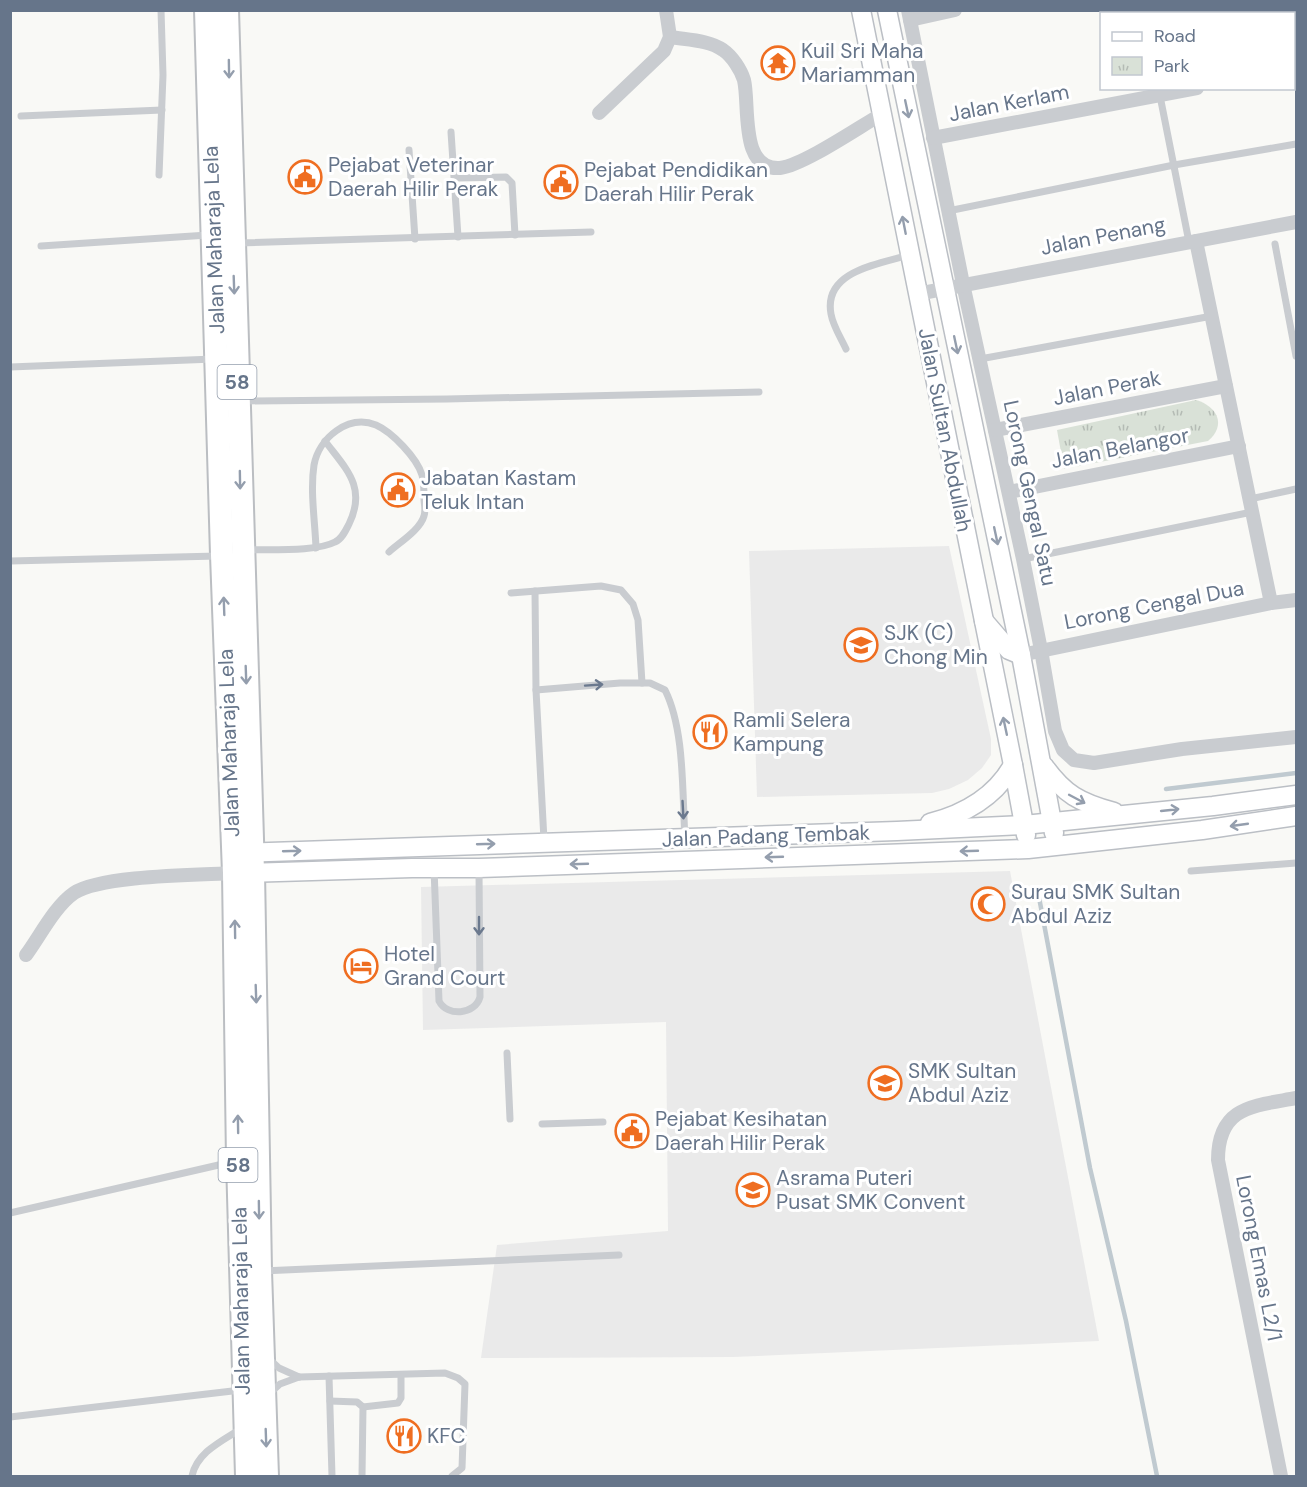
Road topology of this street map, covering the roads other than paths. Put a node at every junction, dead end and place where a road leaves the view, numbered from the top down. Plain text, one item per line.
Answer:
1 (161, 10) edge
2 (206, 10) edge
3 (227, 10) edge
4 (666, 10) edge
5 (861, 10) edge
6 (887, 10) edge
7 (955, 10) edge
8 (909, 15) edge
9 (670, 37) junction
10 (1188, 90) edge
11 (1160, 96) junction
12 (162, 110) junction
13 (599, 113) dead end
14 (882, 114) junction
15 (21, 116) dead end
16 (451, 132) dead end
17 (933, 138) junction
18 (1296, 144) edge
19 (410, 150) dead end
20 (1174, 165) junction
21 (159, 175) dead end
22 (455, 178) junction
23 (948, 211) junction
24 (1296, 222) edge
25 (591, 232) dead end
26 (515, 235) junction
27 (458, 237) junction
28 (223, 239) junction
29 (416, 239) junction
30 (1193, 241) junction
31 (1275, 244) dead end
32 (41, 246) dead end
33 (910, 255) junction
34 (963, 284) junction
35 (944, 287) junction
36 (917, 294) junction
37 (1212, 316) junction
38 (846, 349) dead end
39 (1296, 356) edge
40 (217, 359) junction
41 (980, 360) junction
42 (10, 367) edge
43 (1226, 387) junction
44 (759, 392) dead end
45 (238, 401) junction
46 (995, 430) junction
47 (325, 441) junction
48 (1239, 446) junction
49 (1296, 489) edge
50 (1009, 492) junction
51 (1251, 505) junction
52 (316, 548) junction
53 (389, 552) dead end
54 (232, 553) junction
55 (1023, 559) junction
56 (10, 561) edge
57 (535, 591) junction
58 (511, 593) dead end
59 (1296, 600) edge
60 (1271, 603) junction
61 (983, 620) junction
62 (1041, 650) junction
63 (1021, 655) junction
64 (642, 684) junction
65 (536, 690) junction
66 (1296, 737) edge
67 (1041, 762) junction
68 (1013, 765) junction
69 (1296, 795) edge
70 (1127, 815) junction
71 (1296, 816) edge
72 (1052, 822) junction
73 (1024, 825) junction
74 (897, 831) junction
75 (685, 838) junction
76 (544, 843) junction
77 (1056, 847) junction
78 (1028, 849) junction
79 (243, 863) junction
80 (1296, 863) edge
81 (434, 867) junction
82 (479, 868) junction
83 (1191, 871) dead end
84 (26, 955) dead end
85 (507, 1053) dead end
86 (1296, 1098) edge
87 (510, 1119) dead end
88 (603, 1122) dead end
89 (542, 1124) dead end
90 (238, 1160) junction
91 (10, 1213) edge
92 (619, 1255) dead end
93 (260, 1271) junction
94 (262, 1351) junction
95 (401, 1375) junction
96 (329, 1376) junction
97 (299, 1377) junction
98 (243, 1390) junction
99 (264, 1399) junction
100 (330, 1401) junction
101 (363, 1407) junction
102 (10, 1418) edge
103 (244, 1427) junction
104 (192, 1476) edge
105 (247, 1476) edge
106 (267, 1476) edge
107 (332, 1476) edge
108 (362, 1476) edge
109 (452, 1476) edge
110 (1281, 1476) edge

1 - 12 lane
2 - 28 highway, Jalan Maharaja Lela / 58
3 -> 28 highway, Jalan Maharaja Lela / 58
4 - 9 street
5 - 14 main road, Jalan Sultan Abdullah
6 -> 35 main road, Jalan Sultan Abdullah
7 - 8 street
8 - 17 street, Lorong Gengal Satu
9 - 13 street
9 - 14 street
10 - 11 street, Jalan Kerlam
11 - 17 street, Jalan Kerlam
11 - 20 lane
12 - 15 lane
12 - 21 lane
33 -> 14 main road, Jalan Sultan Abdullah
16 - 22 lane
17 - 23 street, Lorong Gengal Satu
18 - 20 lane
19 - 29 lane
20 - 23 lane
20 - 30 lane
22 - 26 lane
22 - 27 lane
23 - 34 street, Lorong Gengal Satu
24 - 30 street, Jalan Penang
25 - 26 lane
26 - 27 lane
27 - 29 lane
28 - 29 lane
28 - 32 lane
28 - 40 highway, Jalan Maharaja Lela / 58
28 -> 45 highway, Jalan Maharaja Lela / 58
30 - 34 street, Jalan Penang
30 - 37 street
31 - 39 lane
33 - 36 main road, Jalan Sultan Abdullah
33 - 38 lane
34 - 35 street, Jalan Penang
34 - 41 street, Lorong Gengal Satu
35 - 36 street, Jalan Penang
35 -> 63 main road, Jalan Sultan Abdullah
36 - 61 main road, Jalan Sultan Abdullah
37 - 41 lane
37 - 43 street
40 - 42 lane
40 - 54 highway, Jalan Maharaja Lela / 58
41 - 46 street, Lorong Gengal Satu
43 - 46 street, Jalan Perak
43 - 48 street
44 - 45 lane
45 -> 54 highway, Jalan Maharaja Lela / 58
46 - 50 street, Lorong Gengal Satu
47 - 52 lane
47 - 52 lane
47 - 53 lane
48 - 50 street, Jalan Belangor
48 - 51 street
49 - 51 lane
50 - 55 street, Lorong Gengal Satu
51 - 55 lane
51 - 60 street
52 - 54 lane
54 - 56 lane
54 - 79 highway, Jalan Maharaja Lela / 58
55 - 62 street, Lorong Gengal Satu
57 - 58 lane
57 - 64 lane
57 - 65 lane
59 - 60 street, Lorong Cengal Dua
60 - 62 street, Lorong Cengal Dua
61 - 63 main road
68 -> 61 main road, Jalan Sultan Abdullah
62 - 63 street, Lorong Cengal Dua
62 - 66 street, Lorong Gengal Satu
63 - 67 main road, Jalan Sultan Abdullah
65 -> 64 lane
64 -> 75 lane
65 - 76 lane
67 -> 70 main road
67 - 72 main road, Jalan Sultan Abdullah
68 - 73 main road, Jalan Sultan Abdullah
68 - 74 main road
70 -> 69 main road, Jalan Padang Tembak
70 - 72 main road, Jalan Padang Tembak
71 -> 77 main road, Jalan Padang Tembak
72 - 73 main road, Jalan Padang Tembak
72 - 77 main road, Jalan Sultan Abdullah
73 - 74 main road, Jalan Padang Tembak
73 - 78 main road, Jalan Sultan Abdullah
74 - 75 main road, Jalan Padang Tembak
75 - 76 main road, Jalan Padang Tembak
79 -> 76 main road, Jalan Padang Tembak
77 - 78 main road, Jalan Padang Tembak
78 -> 82 main road, Jalan Padang Tembak
79 - 81 main road, Jalan Padang Tembak
79 - 84 street
90 -> 79 highway, Jalan Maharaja Lela / 58
79 -> 93 highway, Jalan Maharaja Lela / 58
80 - 83 lane
81 - 82 main road, Jalan Padang Tembak
82 -> 81 lane
85 - 87 lane
86 - 110 street, Lorong Emas L2/1
88 - 89 lane
90 - 91 lane
90 - 98 highway, Jalan Maharaja Lela / 58
92 - 93 lane
93 - 94 highway, Jalan Maharaja Lela / 58
94 - 97 lane
94 - 99 highway, Jalan Maharaja Lela / 58
95 - 96 lane
95 - 101 lane
95 - 109 lane
96 - 97 lane
96 - 100 lane
97 - 99 lane
98 - 102 lane
98 - 103 highway, Jalan Maharaja Lela / 58
99 -> 106 highway, Jalan Maharaja Lela / 58
100 - 101 lane
100 - 107 lane
101 - 108 lane
103 - 104 lane
103 - 105 highway, Jalan Maharaja Lela / 58

